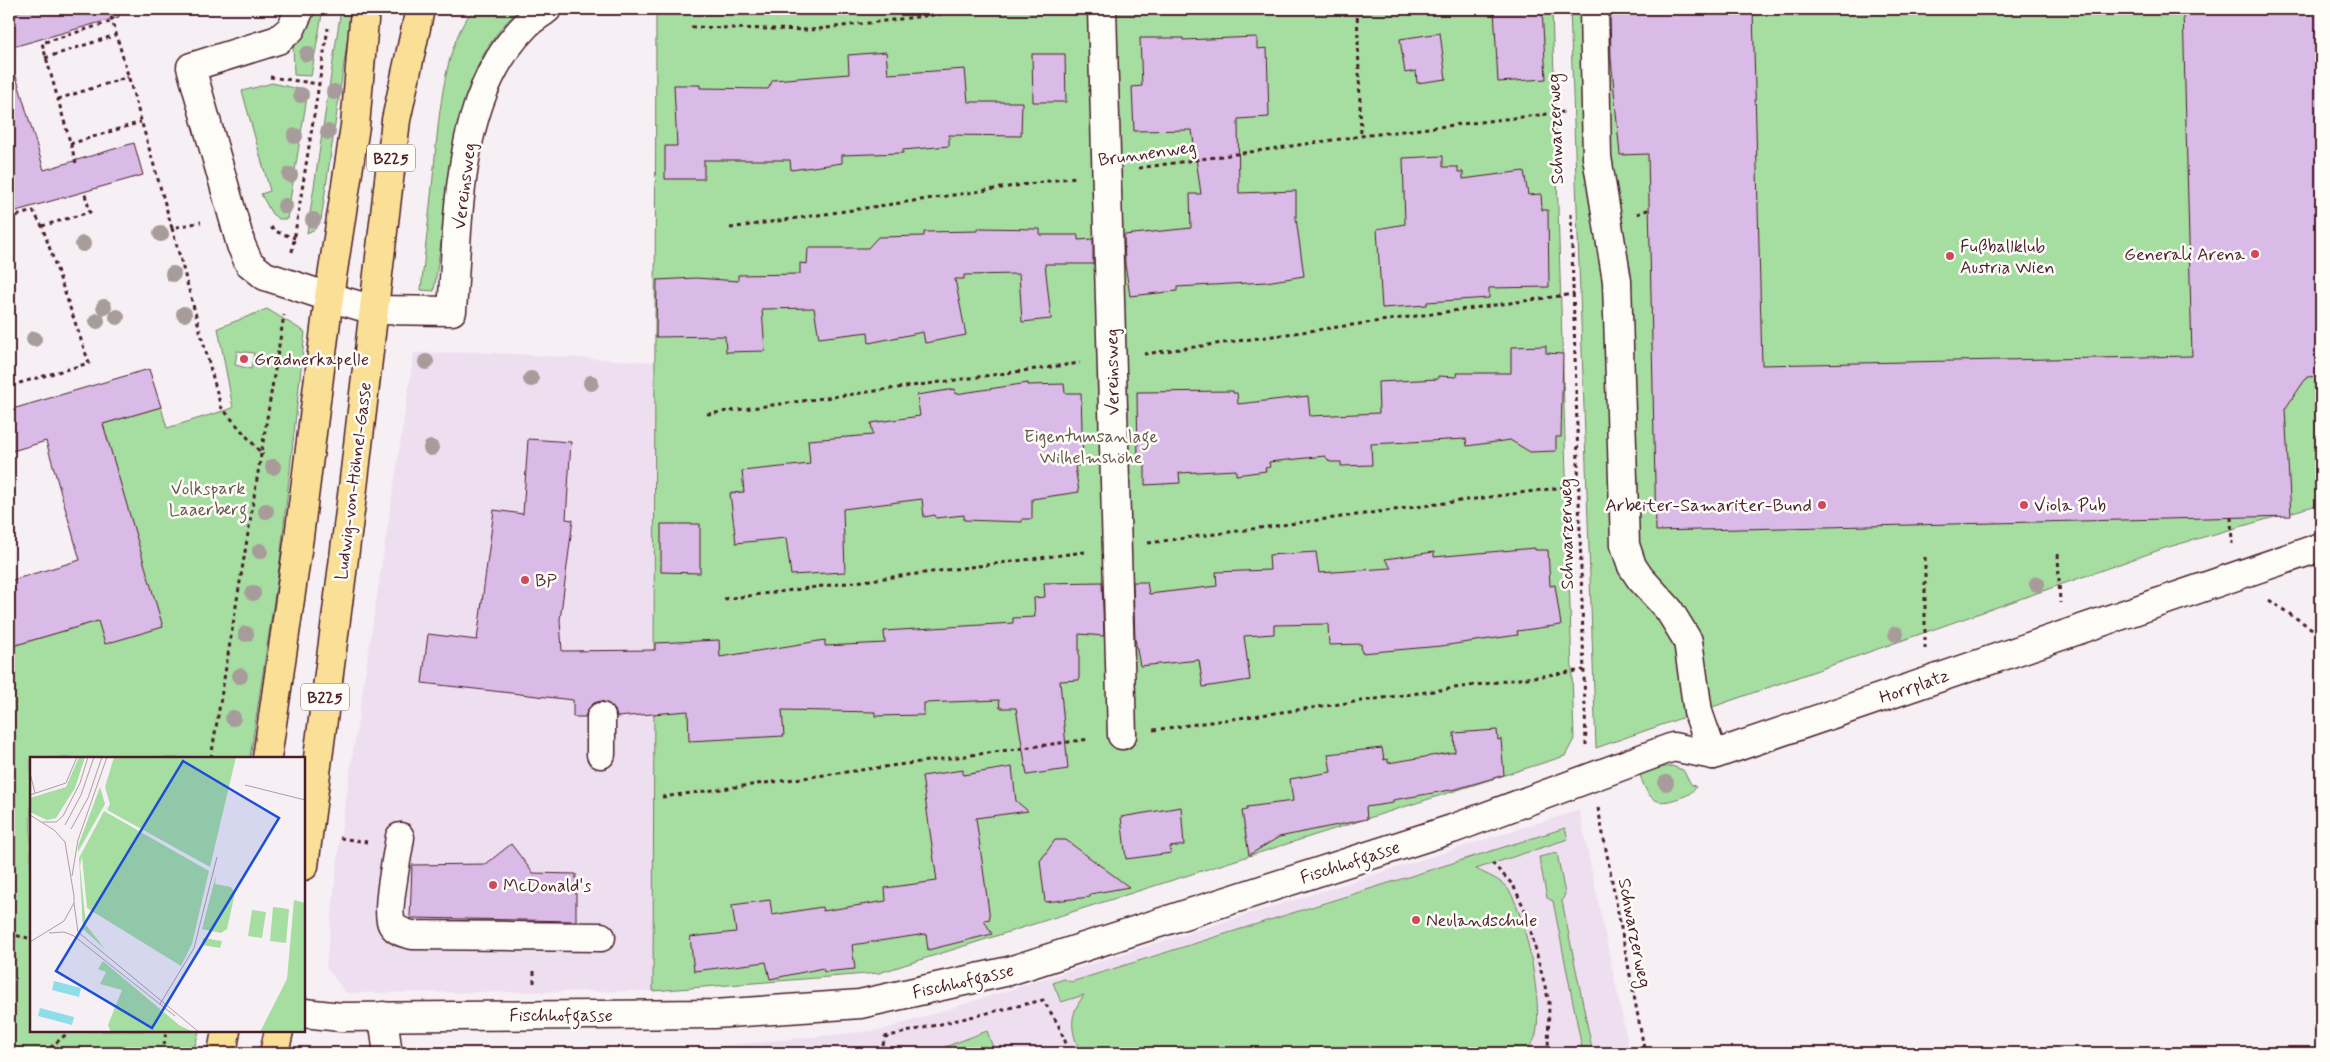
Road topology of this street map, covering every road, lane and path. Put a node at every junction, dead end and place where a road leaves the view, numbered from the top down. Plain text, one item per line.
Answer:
1 (109, 9) edge
2 (300, 9) edge
3 (365, 9) edge
4 (420, 9) edge
5 (548, 9) edge
6 (982, 9) edge
7 (1102, 9) edge
8 (1357, 9) edge
9 (1594, 9) edge
10 (330, 18) dead end
11 (112, 21) junction
12 (691, 27) dead end
13 (116, 35) junction
14 (46, 58) junction
15 (128, 77) junction
16 (262, 80) dead end
17 (319, 84) junction
18 (58, 99) junction
19 (1568, 111) dead end
20 (141, 122) junction
21 (1361, 136) junction
22 (70, 144) junction
23 (76, 163) dead end
24 (1108, 173) junction
25 (84, 191) dead end
26 (1571, 209) dead end
27 (9, 218) edge
28 (205, 221) dead end
29 (42, 226) junction
30 (172, 228) junction
31 (730, 228) dead end
32 (292, 254) dead end
33 (329, 296) junction
34 (374, 310) junction
35 (284, 325) dead end
36 (9, 386) edge
37 (263, 455) junction
38 (2321, 547) edge
39 (2058, 554) dead end
40 (1925, 557) dead end
41 (2234, 577) junction
42 (2321, 635) edge
43 (2061, 636) junction
44 (1925, 683) junction
45 (601, 717) dead end
46 (1122, 735) dead end
47 (601, 754) dead end
48 (1713, 755) junction
49 (211, 757) edge
50 (267, 757) edge
51 (1592, 775) junction
52 (400, 837) dead end
53 (305, 858) edge
54 (1492, 863) dead end
55 (9, 934) edge
56 (601, 937) dead end
57 (28, 938) dead end
58 (305, 1013) edge
59 (383, 1016) junction
60 (69, 1032) edge
61 (166, 1032) edge
62 (226, 1032) edge
63 (279, 1032) edge
64 (387, 1047) dead end
65 (44, 1053) edge
66 (163, 1053) edge
67 (222, 1053) edge
68 (274, 1053) edge
69 (881, 1053) edge
70 (1070, 1053) edge
71 (1548, 1053) edge
72 (1645, 1053) edge

1 - 11 path
2 - 33 street
3 - 33 main road, B225
4 - 34 main road, Ludwig-von-Höhnel-Gasse / B225
5 - 34 street, Vereinsweg
6 - 12 path
7 - 24 street, Vereinsweg
8 - 21 path
9 - 48 street
10 - 17 path
11 - 13 path
11 - 14 path
13 - 14 path
13 - 15 path
14 - 18 path
15 - 18 path
15 - 20 path
16 - 17 path
17 - 32 path
18 - 22 path
19 - 21 path, Brunnenweg
20 - 22 path
20 - 30 path
21 - 24 path, Brunnenweg
22 - 23 path
24 - 31 path, Brunnenweg
24 - 46 street, Vereinsweg
25 - 29 path
26 - 51 path, Schwarzerweg
27 - 29 path
28 - 30 path
29 - 36 path
30 - 37 path
33 - 34 street
33 - 50 main road, B225
34 - 53 main road, Ludwig-von-Höhnel-Gasse / B225
35 - 37 path
37 - 49 path
38 - 41 street, Horrplatz
39 - 43 path
40 - 44 path
41 - 42 path
41 - 43 street, Horrplatz
43 - 44 street, Horrplatz
44 - 48 street, Horrplatz
45 - 47 street
48 - 51 street
51 - 59 street, Fischhofgasse
51 - 72 path, Schwarzerweg
52 - 56 street
54 - 71 path
55 - 57 path
58 - 59 street, Fischhofgasse
59 - 64 street
60 - 65 path
61 - 66 path
62 - 67 main road
63 - 68 main road
69 - 70 path

